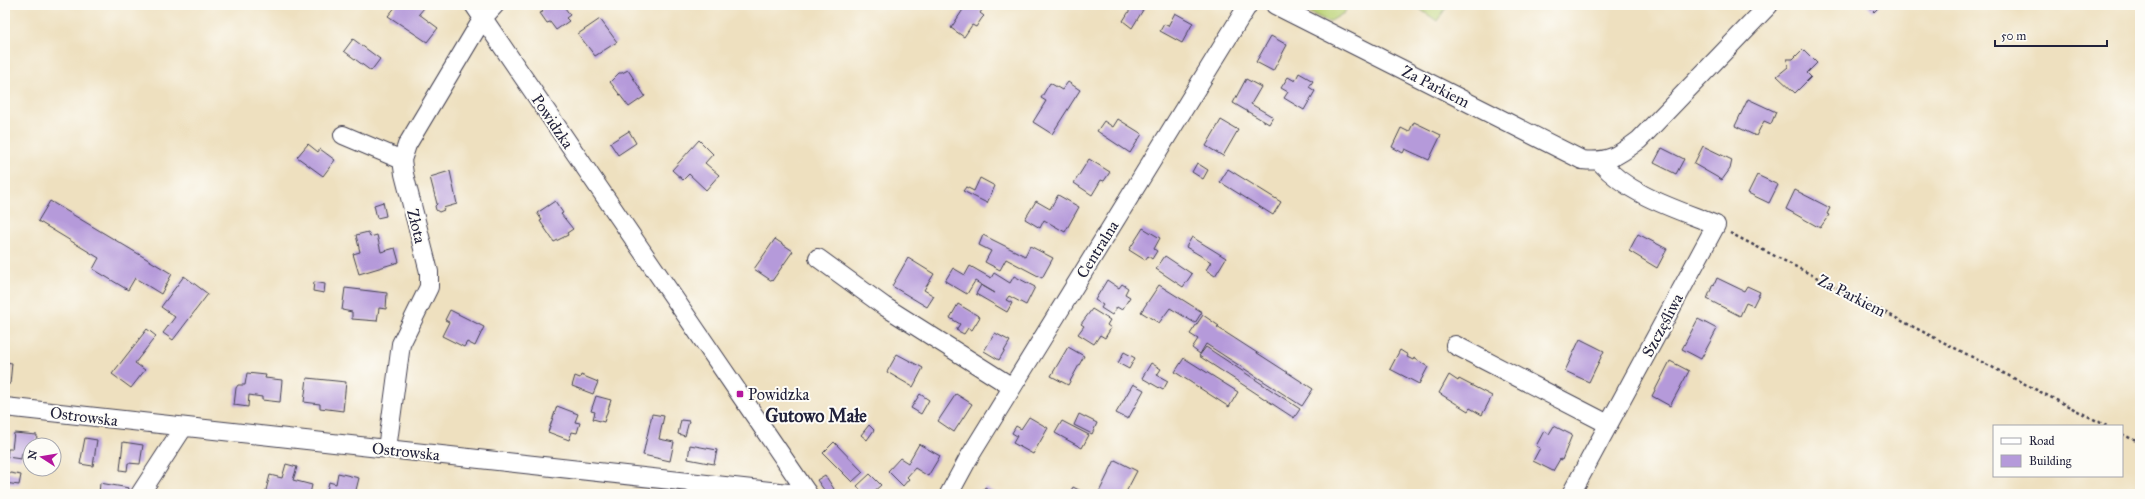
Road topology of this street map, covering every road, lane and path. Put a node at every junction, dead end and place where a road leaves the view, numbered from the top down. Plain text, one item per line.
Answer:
1 (495, 5) edge
2 (1248, 5) edge
3 (1274, 5) edge
4 (1769, 5) edge
5 (479, 12) edge
6 (343, 135) dead end
7 (402, 160) junction
8 (1600, 162) junction
9 (1716, 225) junction
10 (818, 258) dead end
11 (1455, 346) dead end
12 (1012, 387) junction
13 (5, 407) edge
14 (1608, 424) junction
15 (2105, 425) edge
16 (183, 428) junction
17 (2123, 434) edge
18 (2140, 443) edge
19 (387, 449) junction
20 (808, 493) edge
21 (140, 494) edge
22 (949, 494) edge
23 (1571, 494) edge

1 - 5 street
2 - 12 street, Centralna
3 - 8 street, Za Parkiem
4 - 8 street
5 - 7 street
5 - 20 street, Powidzka
6 - 7 street
7 - 19 street, Złota
8 - 9 street
9 - 14 street, Szczęśliwa
9 - 15 path, Za Parkiem
10 - 12 street
11 - 14 street
12 - 22 street, Centralna
13 - 16 street, Ostrowska
14 - 23 street, Szczęśliwa
16 - 19 street, Ostrowska
16 - 21 street
17 - 18 path
19 - 20 street, Ostrowska

